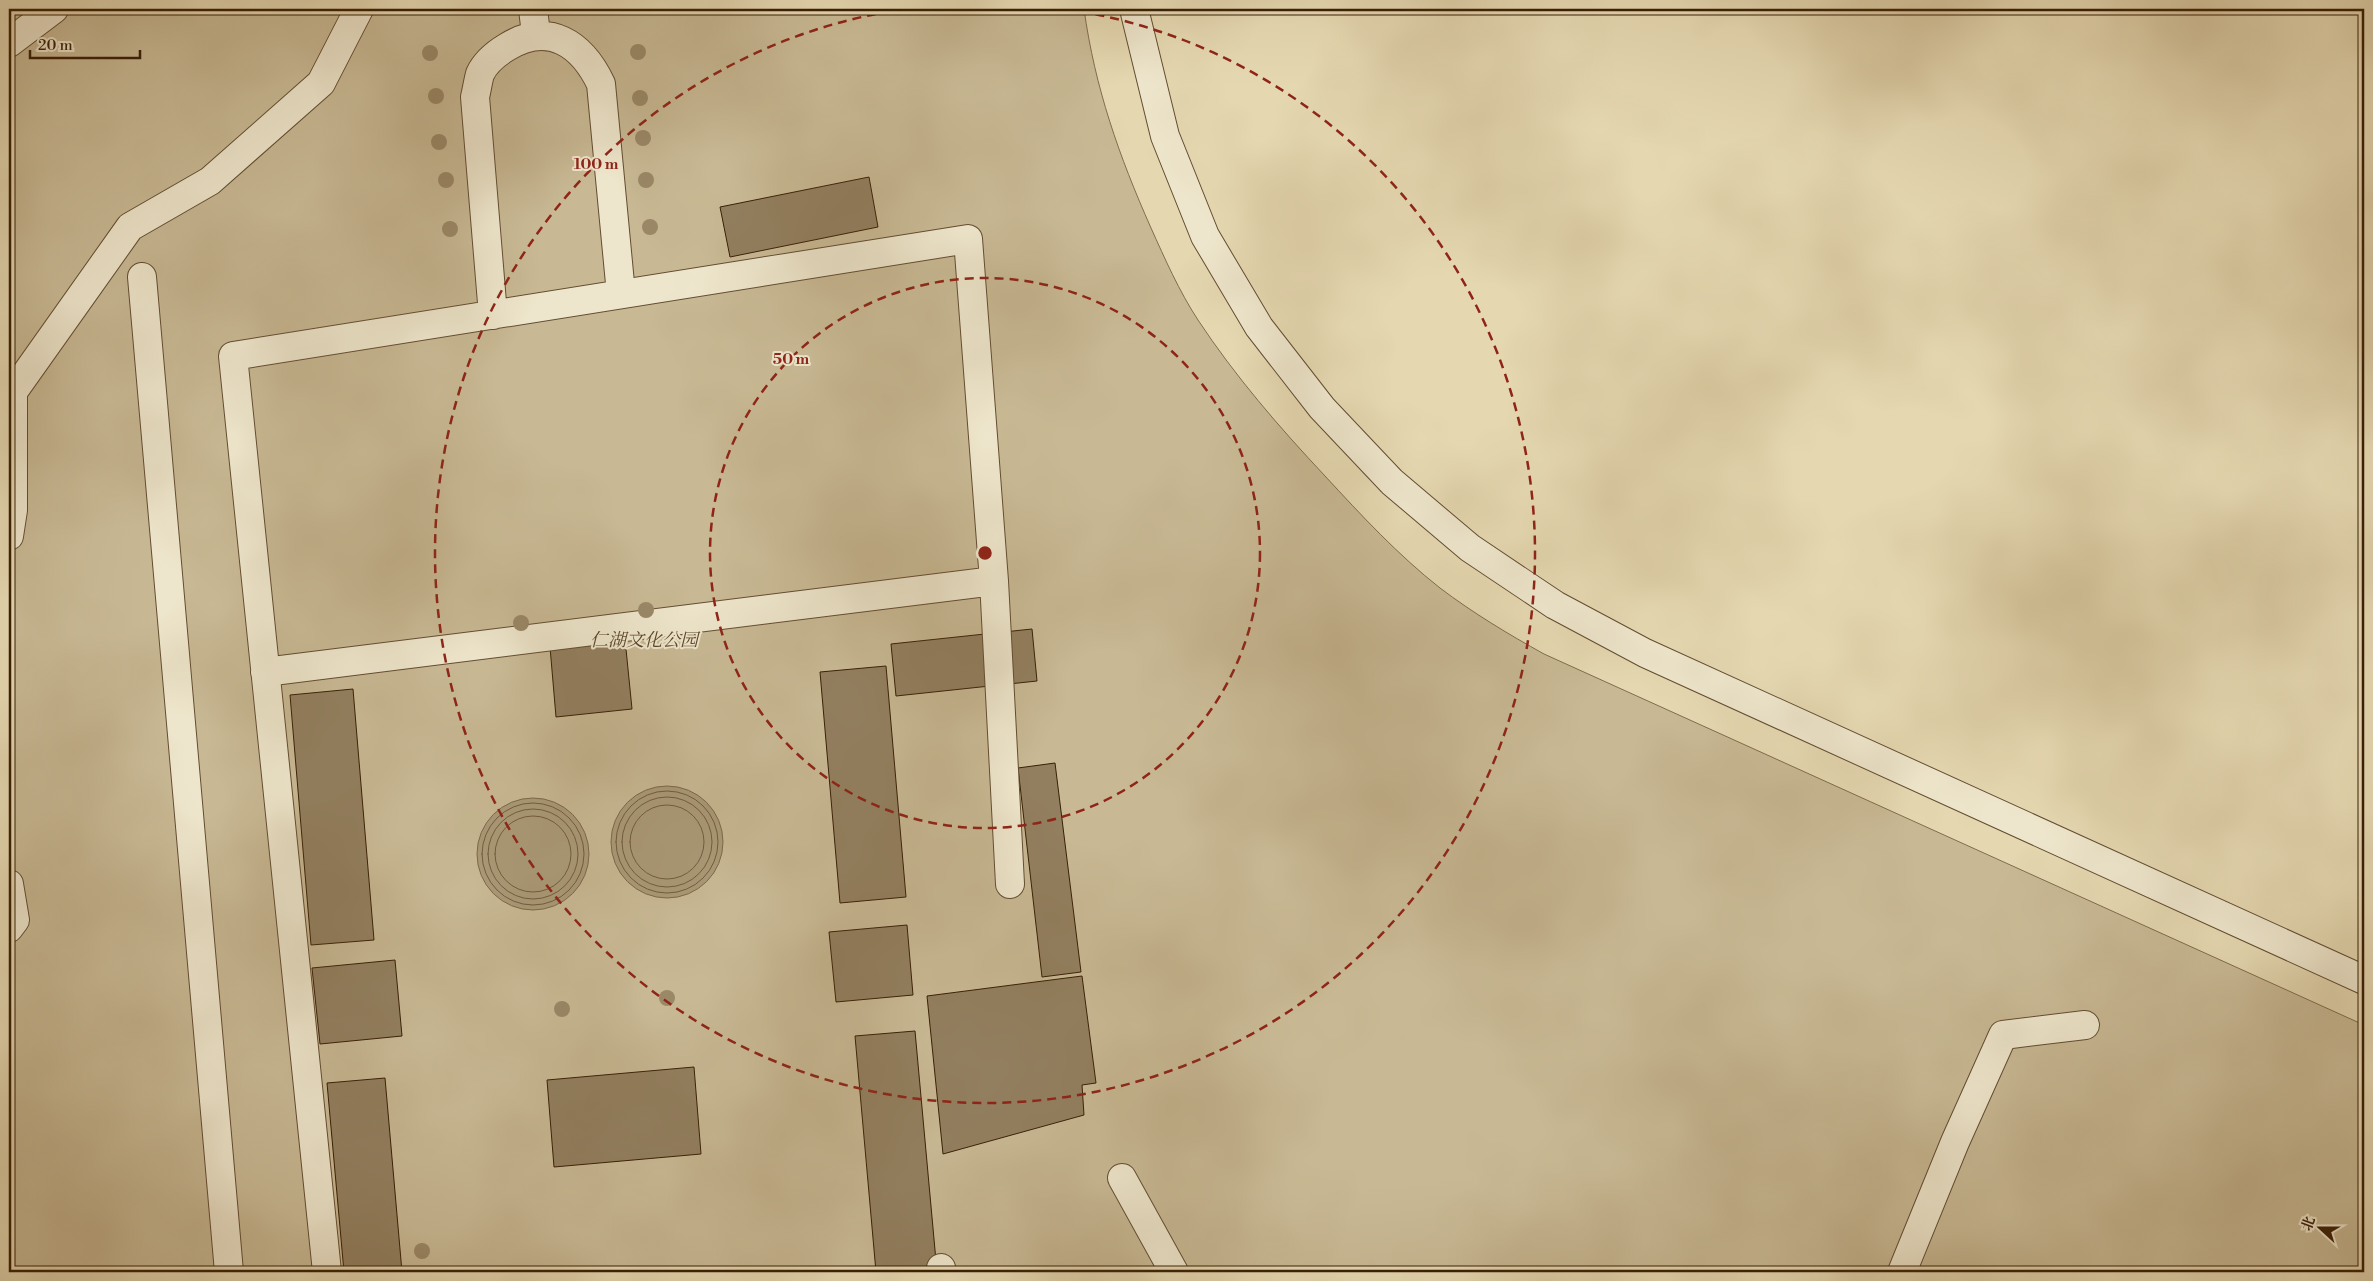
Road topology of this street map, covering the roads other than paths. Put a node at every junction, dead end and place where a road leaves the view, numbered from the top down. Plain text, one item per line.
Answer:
1 (54, 9) edge
2 (359, 9) edge
3 (1134, 9) edge
4 (535, 22) edge
5 (9, 43) edge
6 (142, 277) dead end
7 (621, 294) junction
8 (493, 315) junction
9 (9, 536) edge
10 (994, 581) junction
11 (265, 672) junction
12 (9, 884) edge
13 (1010, 884) dead end
14 (9, 928) edge
15 (2364, 980) edge
16 (2085, 1025) dead end
17 (1122, 1178) dead end
18 (229, 1272) edge
19 (327, 1272) edge
20 (1174, 1272) edge
21 (1902, 1272) edge

1 - 5 street
2 - 9 street
3 - 15 street
4 - 7 street
4 - 8 street
6 - 18 street
7 - 8 street
7 - 10 street
8 - 11 street
10 - 11 street
10 - 13 street
11 - 19 street
12 - 14 street
16 - 21 street
17 - 20 street

